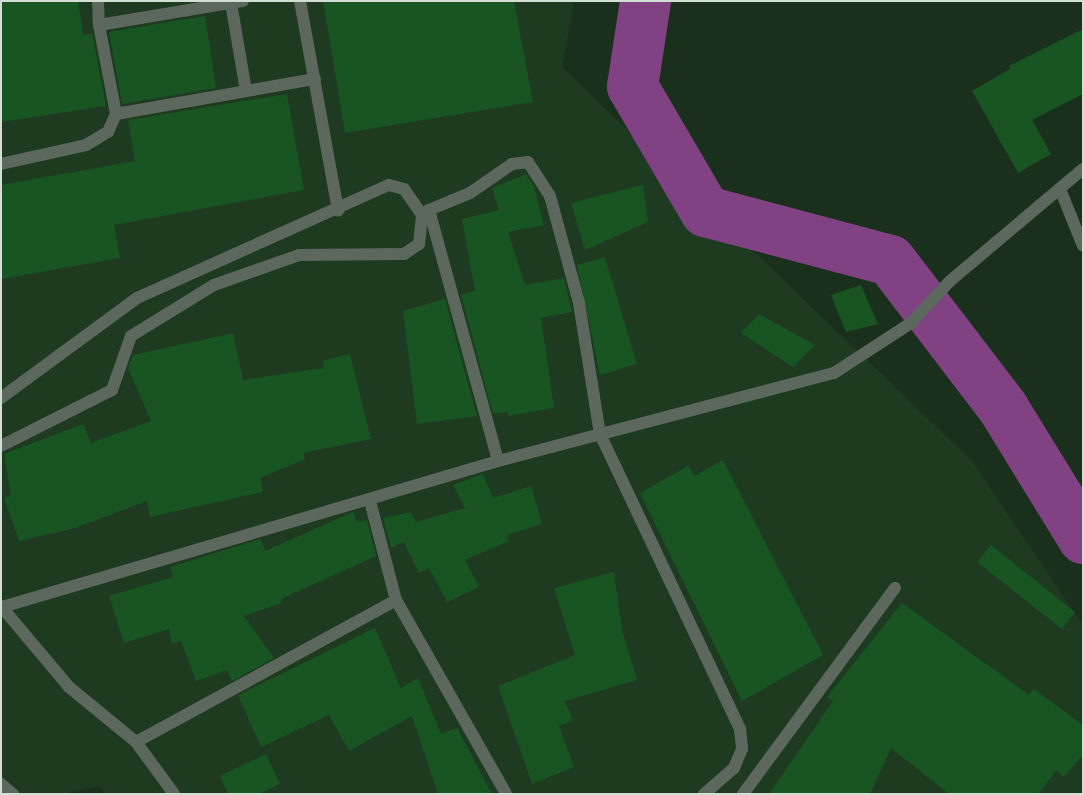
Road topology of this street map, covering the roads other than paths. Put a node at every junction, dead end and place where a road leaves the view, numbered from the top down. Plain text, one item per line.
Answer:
1 (98, 1) edge
2 (300, 1) edge
3 (237, 2) edge
4 (99, 25) junction
5 (316, 79) junction
6 (246, 91) junction
7 (116, 114) junction
8 (1, 164) edge
9 (1083, 169) edge
10 (1060, 188) junction
11 (338, 211) junction
12 (426, 212) junction
13 (1083, 246) edge
14 (1, 398) edge
15 (600, 434) junction
16 (1, 446) edge
17 (498, 461) junction
18 (370, 501) junction
19 (895, 588) dead end
20 (396, 600) junction
21 (2, 606) edge
22 (136, 742) junction
23 (1, 784) edge
24 (13, 794) edge
25 (174, 794) edge
26 (506, 794) edge
27 (704, 794) edge
28 (744, 794) edge

1 - 4 street
2 - 5 street
3 - 4 street
3 - 6 street
4 - 7 street
5 - 6 street
5 - 11 street
6 - 7 street
7 - 8 street
9 - 10 street
10 - 13 street
10 - 15 street
11 - 12 street
11 - 14 street
12 - 15 street
12 - 16 street
12 - 17 street
15 - 17 street
15 - 27 street
17 - 18 street
18 - 20 street
18 - 21 street
19 - 28 street
20 - 22 street
20 - 26 street
21 - 22 street
22 - 25 street
23 - 24 street

